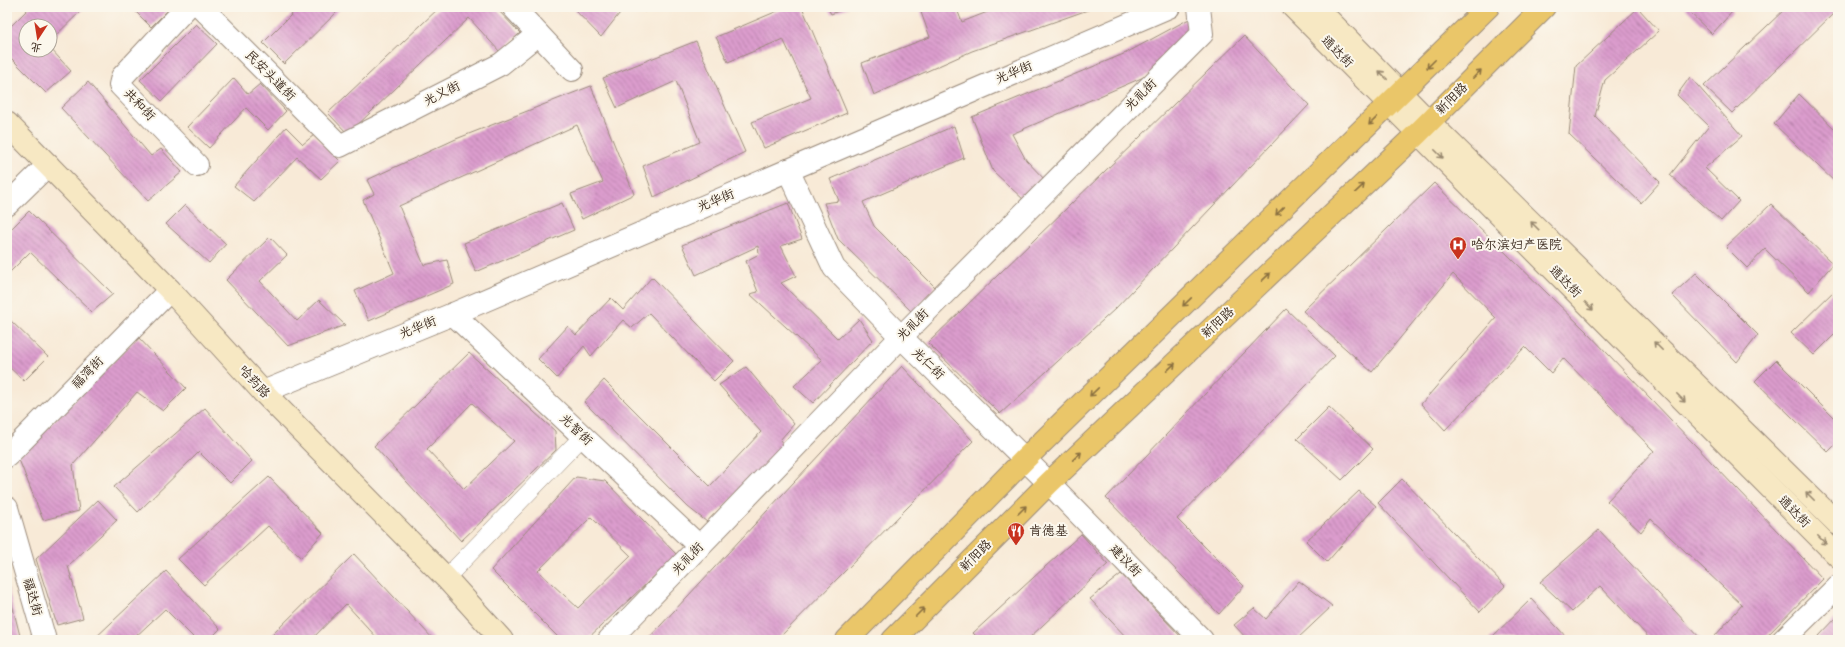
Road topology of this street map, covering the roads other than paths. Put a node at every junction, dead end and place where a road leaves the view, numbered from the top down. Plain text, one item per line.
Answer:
1 (187, 7) edge
2 (201, 7) edge
3 (513, 7) edge
4 (1169, 7) edge
5 (1199, 7) edge
6 (1293, 7) edge
7 (1316, 7) edge
8 (1488, 7) edge
9 (1544, 7) edge
10 (538, 34) junction
11 (572, 70) dead end
12 (1396, 99) junction
13 (7, 123) edge
14 (1423, 127) junction
15 (340, 146) joint
16 (48, 165) junction
17 (197, 165) dead end
18 (788, 170) junction
19 (7, 205) edge
20 (170, 290) junction
21 (453, 314) junction
22 (901, 337) junction
23 (263, 392) junction
24 (583, 436) junction
25 (7, 456) edge
26 (1025, 459) junction
27 (1049, 483) junction
28 (7, 508) edge
29 (1838, 524) edge
30 (700, 547) junction
31 (1838, 556) edge
32 (446, 578) junction
33 (1838, 586) edge
34 (45, 640) edge
35 (502, 640) edge
36 (609, 640) edge
37 (847, 640) edge
38 (893, 640) edge
39 (1202, 640) edge
40 (1783, 640) edge

1 - 17 street, 共和街
2 - 15 street, 民安头道街
3 - 10 street
4 - 18 street, 光华街
5 - 22 street, 光礼街
6 - 12 main road, 通达街
12 -> 7 main road, 通达街
8 -> 12 main road
14 -> 9 main road, 新阳路
10 - 11 street
10 - 15 street, 光义街
12 - 14 main road, 通达街
12 -> 26 main road
13 - 16 main road, 哈药路
27 -> 14 main road, 新阳路
29 -> 14 main road, 通达街
14 -> 31 main road, 通达街
16 - 19 street
16 - 20 main road, 哈药路
18 - 21 street, 光华街
18 - 22 street, 光仁街
20 - 23 main road, 哈药路
20 - 25 street, 福湾街
21 - 23 street, 光华街
21 - 24 street, 光智街
22 - 26 street, 光仁街
22 - 30 street, 光礼街
23 - 32 main road, 哈药路
24 - 30 street, 光智街
24 - 32 street
26 - 27 street, 光仁街
26 - 37 main road
38 -> 27 main road, 新阳路
27 - 39 street, 建议街
28 - 34 street, 福达街
30 - 36 street, 光礼街
32 - 35 main road, 哈药路
33 - 40 street

